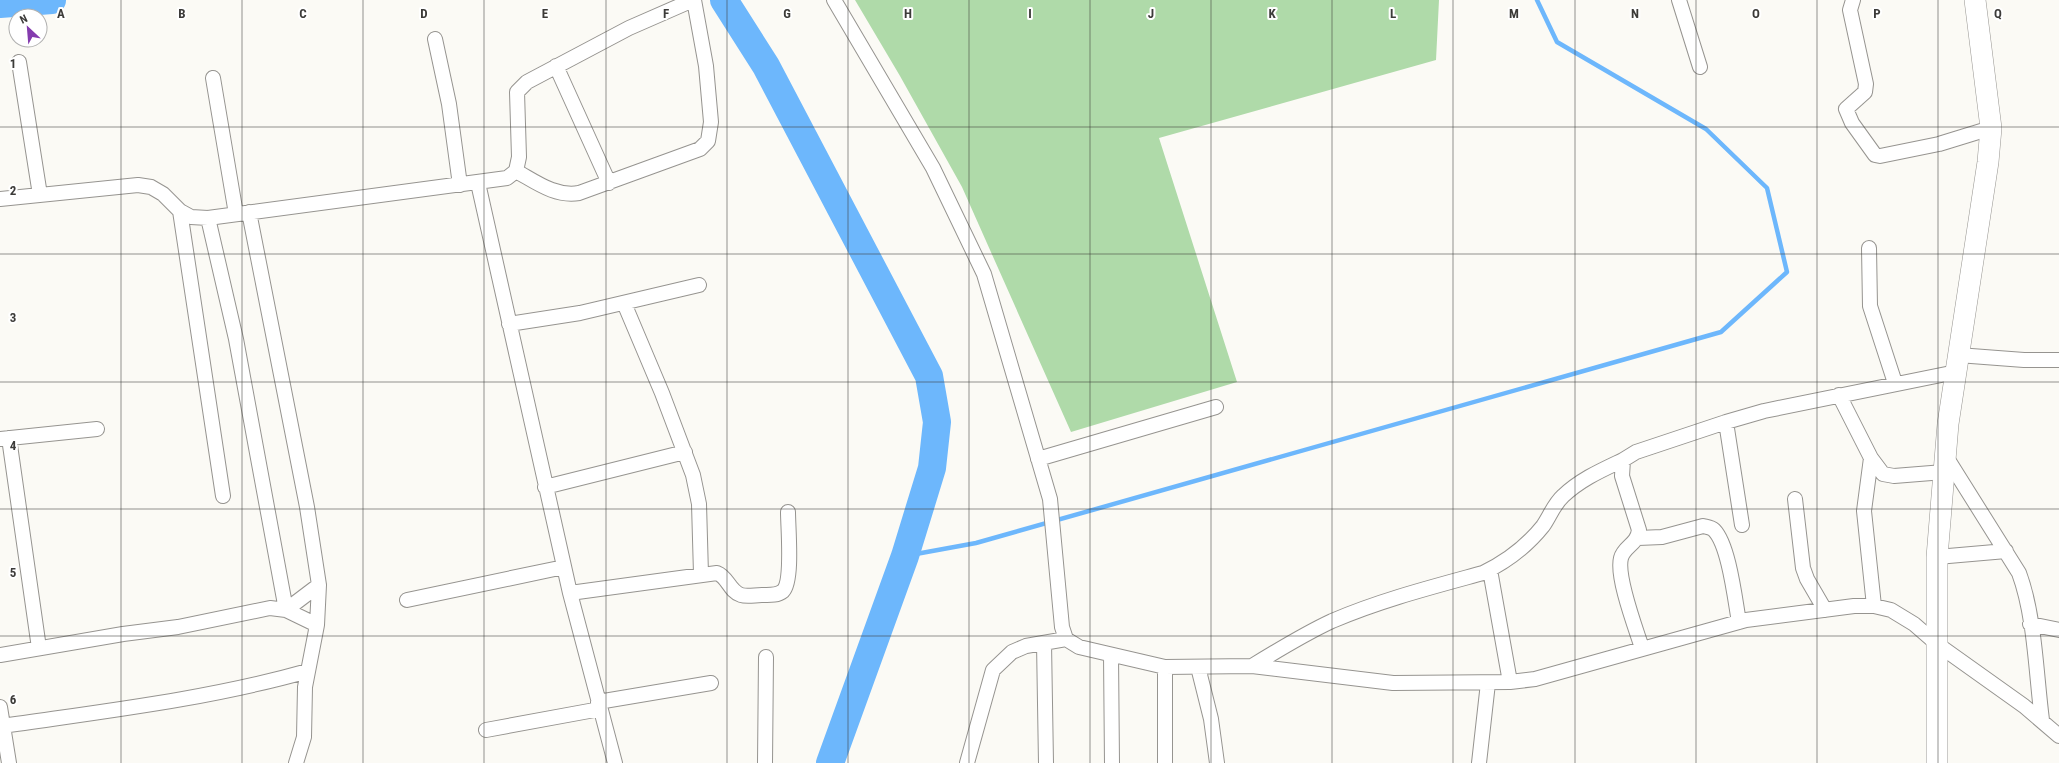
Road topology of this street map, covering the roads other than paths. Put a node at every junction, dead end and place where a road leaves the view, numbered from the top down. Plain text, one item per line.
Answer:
1 (694, 0) edge
2 (834, 0) edge
3 (1679, 0) edge
4 (1853, 0) edge
5 (1975, 0) edge
6 (435, 38) dead end
7 (19, 62) dead end
8 (556, 66) junction
9 (1700, 67) dead end
10 (212, 78) dead end
11 (1991, 128) junction
12 (516, 171) junction
13 (478, 183) junction
14 (609, 183) junction
15 (460, 185) junction
16 (40, 195) junction
17 (0, 199) edge
18 (180, 211) junction
19 (242, 213) junction
20 (208, 218) junction
21 (1869, 248) dead end
22 (699, 285) dead end
23 (624, 303) junction
24 (509, 324) junction
25 (2059, 360) edge
26 (1957, 363) junction
27 (1895, 384) junction
28 (1840, 395) junction
29 (1216, 408) dead end
30 (1726, 422) junction
31 (97, 428) dead end
32 (5, 439) edge
33 (685, 452) junction
34 (1871, 458) junction
35 (1038, 459) junction
36 (1623, 460) junction
37 (1945, 464) junction
38 (545, 487) junction
39 (223, 496) dead end
40 (1794, 499) dead end
41 (788, 512) dead end
42 (1742, 525) dead end
43 (1638, 538) junction
44 (2006, 551) junction
45 (1937, 557) junction
46 (564, 567) junction
47 (1490, 570) junction
48 (701, 574) junction
49 (320, 585) junction
50 (570, 593) junction
51 (407, 600) dead end
52 (1874, 606) junction
53 (286, 610) junction
54 (1825, 610) junction
55 (1739, 622) junction
56 (2030, 624) junction
57 (317, 625) junction
58 (2059, 630) edge
59 (1066, 639) junction
60 (1044, 643) junction
61 (1937, 644) junction
62 (39, 648) junction
63 (1642, 648) junction
64 (0, 655) edge
65 (1110, 655) junction
66 (766, 657) dead end
67 (1252, 666) junction
68 (1198, 667) junction
69 (1165, 668) junction
70 (308, 671) junction
71 (1510, 682) junction
72 (711, 683) dead end
73 (1488, 683) junction
74 (599, 705) junction
75 (1, 715) edge
76 (2042, 720) junction
77 (486, 730) dead end
78 (2059, 736) edge
79 (9, 763) edge
80 (296, 763) edge
81 (615, 763) edge
82 (765, 763) edge
83 (967, 763) edge
84 (1046, 763) edge
85 (1112, 763) edge
86 (1165, 763) edge
87 (1217, 763) edge
88 (1479, 763) edge
89 (1937, 763) edge

1 - 8 street
1 - 14 street
2 - 35 street
3 - 9 street
4 - 11 street
5 - 11 street
6 - 15 street
7 - 16 street
8 - 12 street
8 - 14 street
10 - 19 street
11 - 26 street
12 - 13 street
12 - 14 street
13 - 15 street
13 - 24 street
15 - 19 street
16 - 17 street
16 - 18 street
18 - 20 street
18 - 39 street
19 - 20 street
19 - 49 street
20 - 53 street
21 - 27 street
22 - 23 street
23 - 24 street
23 - 33 street
24 - 38 street
25 - 26 street
26 - 27 street
26 - 37 street
27 - 28 street
28 - 30 street
28 - 34 street
29 - 35 street
30 - 36 street
30 - 42 street
31 - 32 street
32 - 62 street
33 - 38 street
33 - 48 street
34 - 37 street
34 - 52 street
35 - 59 street
36 - 43 street
36 - 47 street
37 - 44 street
37 - 45 street
38 - 46 street
40 - 54 street
41 - 48 street
43 - 55 street
43 - 63 street
44 - 45 street
44 - 56 street
45 - 61 street
46 - 50 street
46 - 51 street
47 - 67 street
47 - 71 street
48 - 50 street
49 - 53 street
49 - 57 street
50 - 74 street
52 - 54 street
52 - 61 street
53 - 57 street
53 - 62 street
54 - 55 street
55 - 63 street
56 - 58 street
56 - 76 street
57 - 70 street
59 - 60 street
59 - 65 street
60 - 83 street
60 - 84 street
61 - 76 street
61 - 89 street
62 - 64 street
63 - 71 street
65 - 69 street
65 - 85 street
66 - 82 street
67 - 68 street
67 - 73 street
68 - 69 street
68 - 87 street
69 - 86 street
70 - 75 street
70 - 80 street
71 - 73 street
72 - 74 street
73 - 88 street
74 - 77 street
74 - 81 street
75 - 79 street
76 - 78 street

